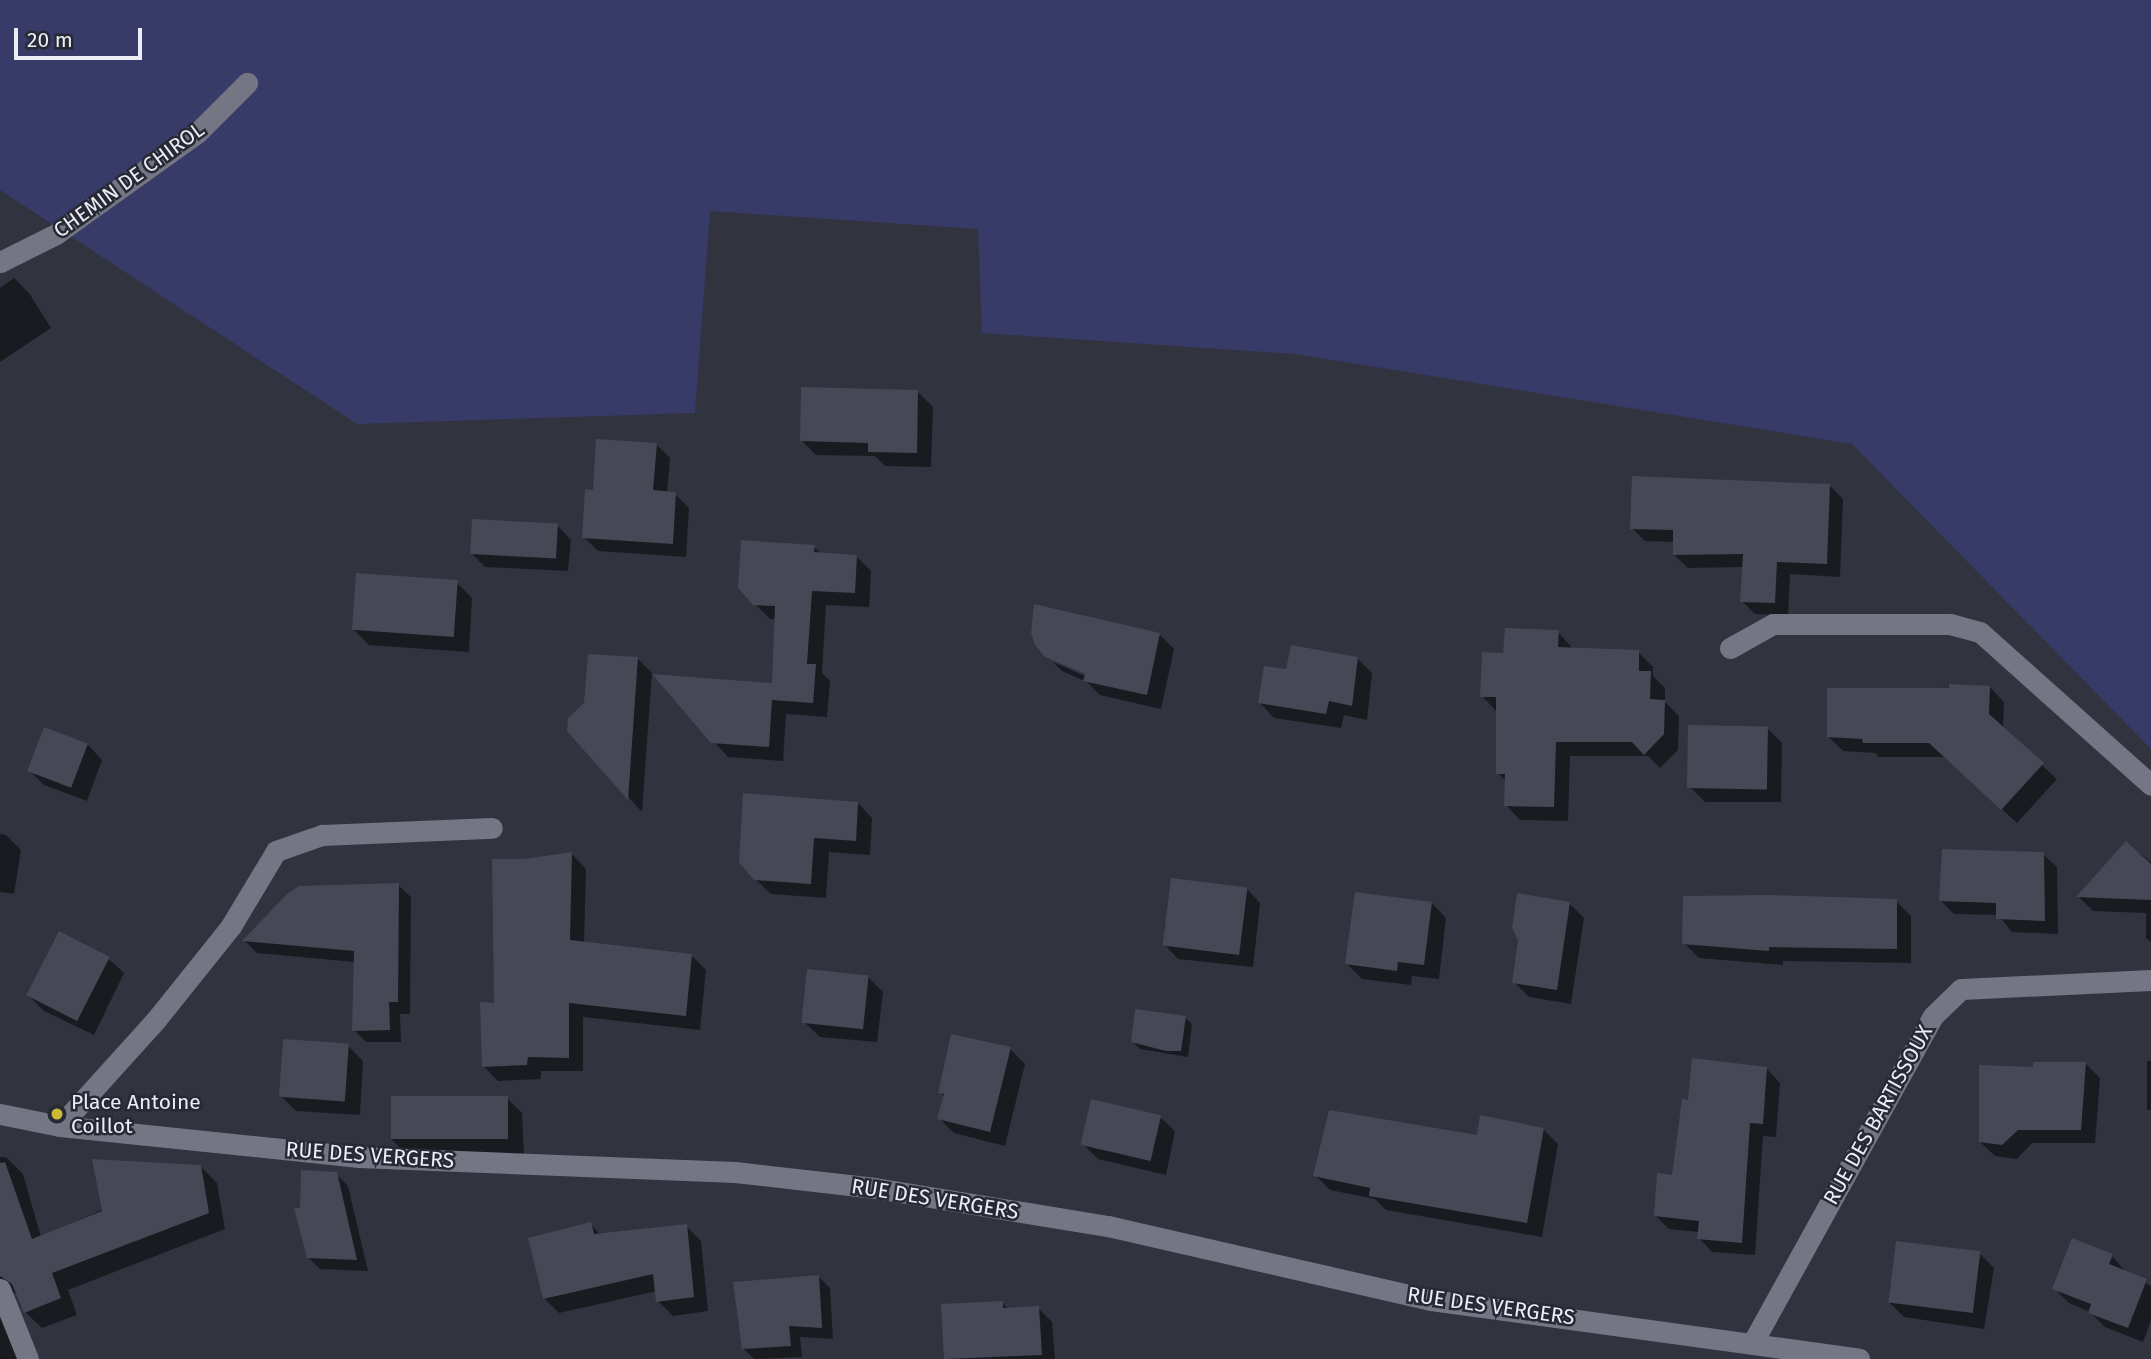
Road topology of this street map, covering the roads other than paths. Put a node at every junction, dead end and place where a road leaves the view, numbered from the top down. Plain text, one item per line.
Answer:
1 (247, 83) dead end
2 (0, 262) edge
3 (1730, 649) dead end
4 (2151, 785) edge
5 (492, 828) dead end
6 (2151, 980) edge
7 (0, 1114) edge
8 (60, 1126) junction
9 (0, 1289) edge
10 (1753, 1342) junction
11 (28, 1359) edge
12 (1859, 1359) edge

1 - 2 street, CHEMIN DE CHIROL
3 - 4 street
5 - 8 street
6 - 10 street, RUE DES BARTISSOUX
7 - 8 street, RUE DES VERGERS
8 - 10 street, RUE DES VERGERS
9 - 11 street
10 - 12 street, RUE DES VERGERS

